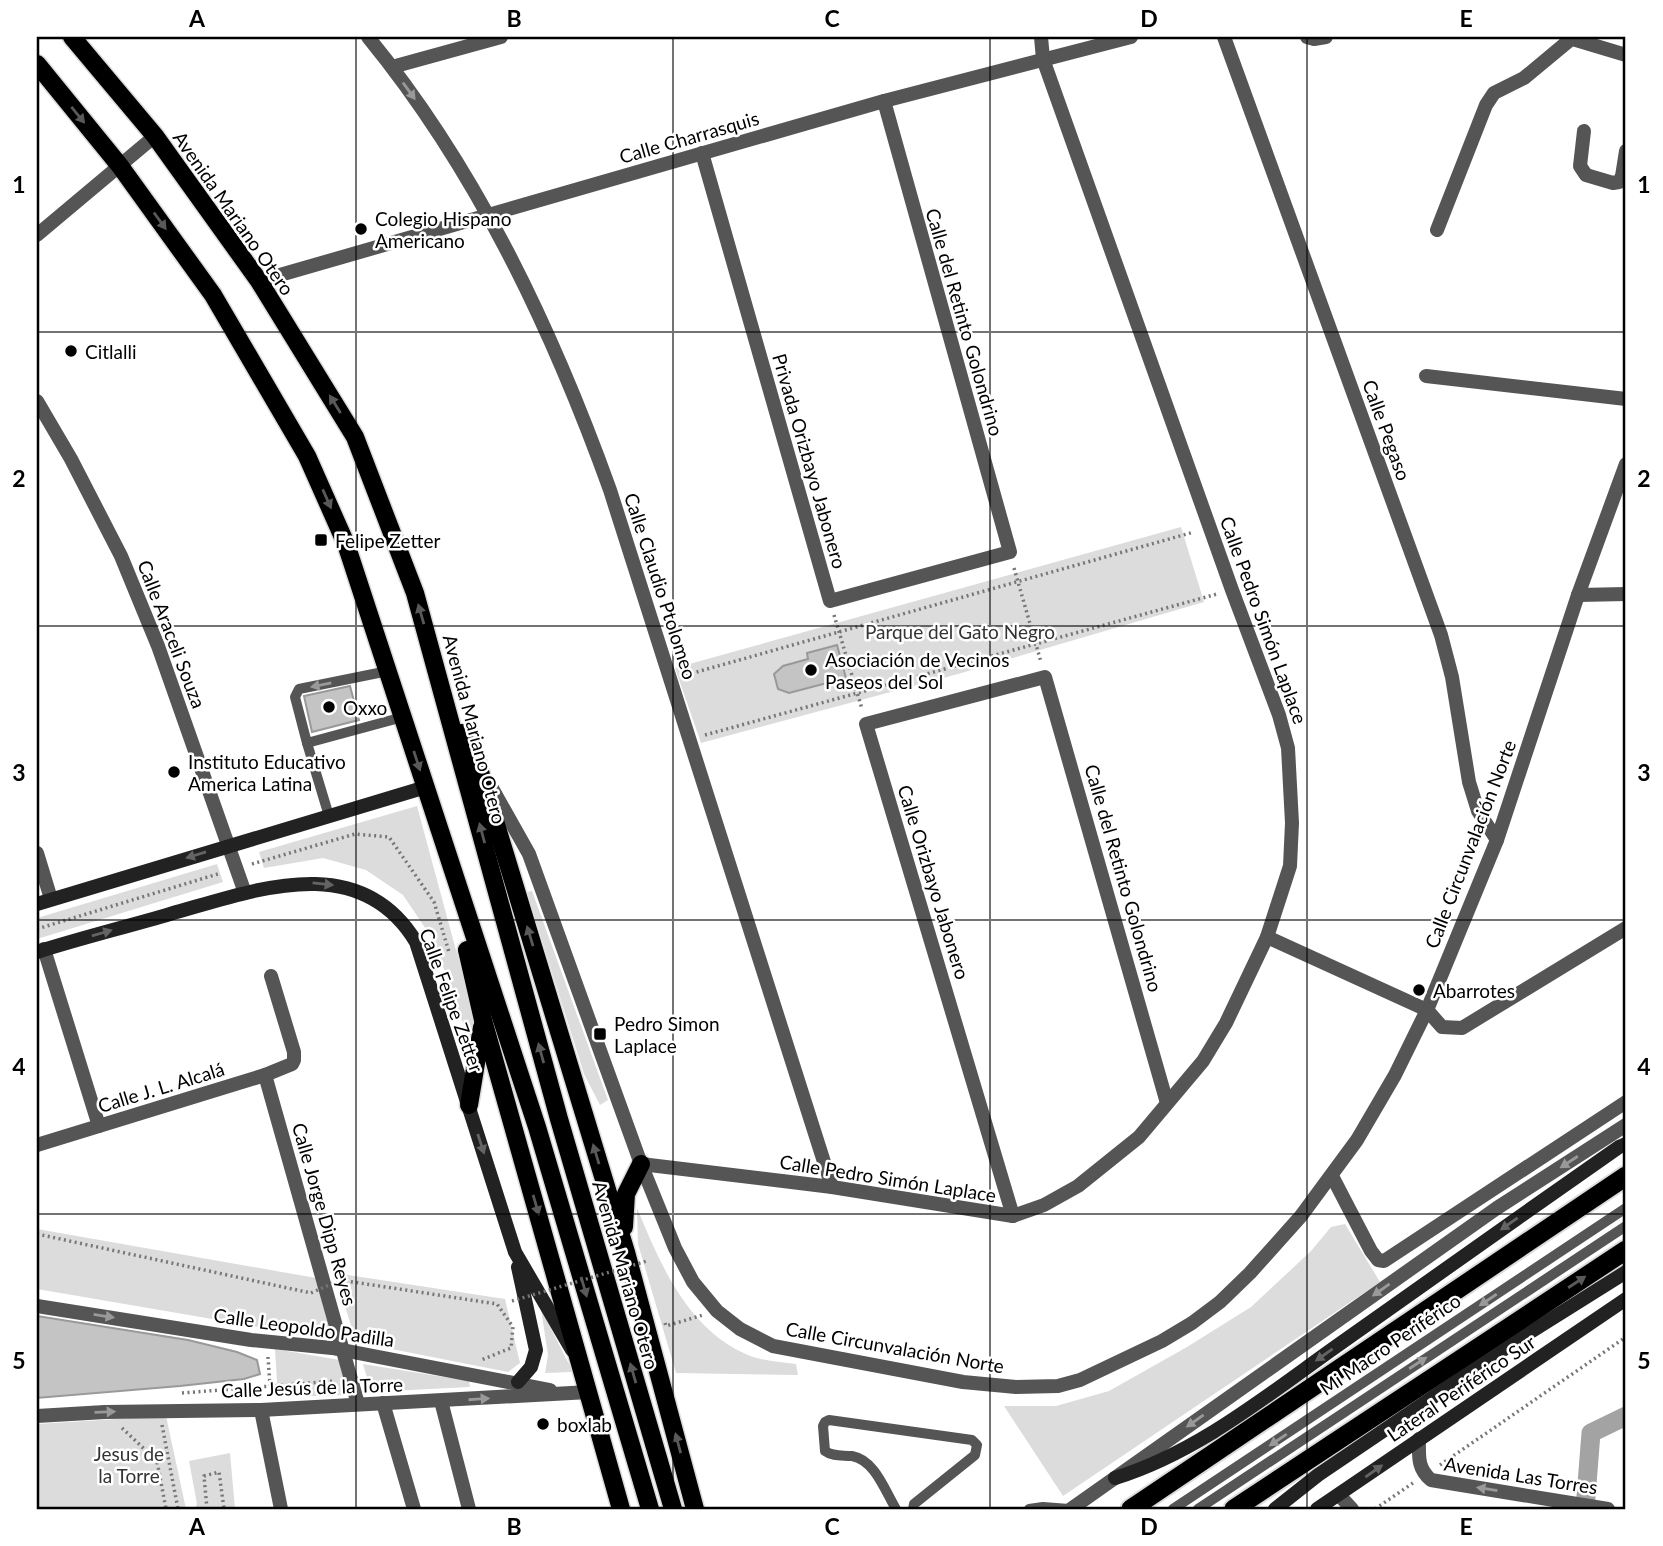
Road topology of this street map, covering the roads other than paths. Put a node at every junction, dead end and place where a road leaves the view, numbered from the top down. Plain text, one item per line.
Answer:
1 (72, 37) edge
2 (368, 37) edge
3 (501, 37) edge
4 (1041, 37) edge
5 (1131, 37) edge
6 (1224, 37) edge
7 (1307, 37) edge
8 (1326, 37) edge
9 (1568, 38) edge
10 (1626, 55) edge
11 (1043, 59) junction
12 (37, 64) edge
13 (392, 67) junction
14 (884, 101) junction
15 (1584, 131) dead end
16 (155, 136) junction
17 (1626, 151) edge
18 (702, 153) junction
19 (120, 166) junction
20 (488, 215) junction
21 (1437, 230) dead end
22 (37, 235) edge
23 (259, 281) junction
24 (1426, 376) dead end
25 (1626, 399) edge
26 (37, 401) edge
27 (1626, 464) edge
28 (1626, 594) edge
29 (1578, 595) junction
30 (830, 601) joint
31 (388, 671) junction
32 (1039, 679) joint
33 (448, 708) junction
34 (402, 717) junction
35 (307, 743) junction
36 (477, 762) junction
37 (426, 787) junction
38 (329, 816) junction
39 (1497, 839) junction
40 (229, 845) junction
41 (37, 853) edge
42 (446, 854) junction
43 (245, 893) junction
44 (44, 902) edge
45 (1626, 928) edge
46 (1267, 936) junction
47 (41, 950) edge
48 (271, 976) dead end
49 (1427, 1010) junction
50 (483, 1020) junction
51 (265, 1075) junction
52 (1626, 1102) edge
53 (1167, 1103) junction
54 (469, 1105) junction
55 (1626, 1125) edge
56 (99, 1126) junction
57 (1626, 1144) edge
58 (37, 1145) edge
59 (641, 1164) junction
60 (1332, 1176) junction
61 (1626, 1176) edge
62 (832, 1187) junction
63 (1626, 1208) edge
64 (1013, 1216) junction
65 (1626, 1226) edge
66 (1626, 1250) edge
67 (515, 1252) junction
68 (626, 1252) junction
69 (1626, 1272) edge
70 (1626, 1299) edge
71 (37, 1306) edge
72 (343, 1350) junction
73 (582, 1367) junction
74 (518, 1382) junction
75 (589, 1392) junction
76 (564, 1393) junction
77 (441, 1401) junction
78 (383, 1403) junction
79 (358, 1404) junction
80 (261, 1410) junction
81 (37, 1416) edge
82 (1419, 1439) junction
83 (1115, 1478) junction
84 (1550, 1503) edge
85 (1330, 1504) edge
86 (281, 1509) edge
87 (414, 1509) edge
88 (470, 1509) edge
89 (621, 1509) edge
90 (649, 1509) edge
91 (673, 1509) edge
92 (695, 1509) edge
93 (897, 1509) edge
94 (913, 1509) edge
95 (1029, 1509) edge
96 (1070, 1509) edge
97 (1131, 1509) edge
98 (1173, 1509) edge
99 (1198, 1509) edge
100 (1234, 1509) edge
101 (1275, 1509) edge
102 (1352, 1509) edge
103 (1608, 1509) edge

1 - 16 main road, Avenida Mariano Otero
2 - 13 street, Calle Claudio Ptolomeo
3 - 13 street
4 - 11 street, Calle Pedro Simón Laplace
5 - 11 street, Calle Charrasquis
6 - 39 street, Calle Pegaso
7 - 8 street
9 - 10 street
9 - 21 street
11 - 14 street, Calle Charrasquis
11 - 46 street, Calle Pedro Simón Laplace
12 -> 19 main road
13 -> 20 street, Calle Claudio Ptolomeo
14 - 18 street, Calle Charrasquis
14 - 30 street, Calle del Retinto Golondrino
15 - 17 street
16 - 19 street
16 - 23 main road, Avenida Mariano Otero
18 - 20 street, Calle Charrasquis
18 - 30 street, Privada Orizbayo Jabonero
19 - 22 street
19 -> 31 main road
20 - 23 street, Calle Charrasquis
20 - 62 street, Calle Claudio Ptolomeo
33 -> 23 main road, Avenida Mariano Otero
24 - 25 street
26 - 40 street, Calle Araceli Souza
27 - 29 street, Calle Circunvalación Norte
28 - 29 street
29 - 39 street, Calle Circunvalación Norte
31 - 34 main road
31 -> 35 lane
32 - 53 street, Calle del Retinto Golondrino
32 - 64 street, Calle Orizbayo Jabonero
33 - 36 main road
91 -> 33 main road, Avenida Mariano Otero
34 - 35 lane
34 -> 37 main road
35 - 38 lane
36 - 59 street, Calle Circunvalación Norte
68 -> 36 main road
37 - 38 main road
37 - 42 main road
38 - 40 main road
39 - 49 street, Calle Circunvalación Norte
40 - 43 street, Calle Araceli Souza
40 -> 44 main road
41 - 44 street
42 - 50 main road
42 -> 90 main road
47 -> 43 main road, Calle Felipe Zetter
43 -> 54 main road, Calle Felipe Zetter
45 - 49 street
46 - 49 street
46 - 53 street, Calle Pedro Simón Laplace
47 - 56 street
48 - 51 street, Calle J. L. Alcalá
49 - 60 street, Calle Circunvalación Norte
50 - 54 main road
50 -> 73 main road
51 - 56 street, Calle J. L. Alcalá
51 - 72 street, Calle Jorge Dipp Reyes
52 - 60 street
53 - 64 street, Calle Pedro Simón Laplace
54 -> 67 main road, Calle Felipe Zetter
55 -> 83 street
56 - 58 street, Calle J. L. Alcalá
57 -> 83 main road
59 - 60 street, Calle Circunvalación Norte
59 - 62 street, Calle Pedro Simón Laplace
59 - 68 main road
61 - 97 highway
62 - 64 street, Calle Pedro Simón Laplace
63 -> 98 lane, Mi Macro Periférico
99 -> 65 lane, Mi Macro Periférico
100 -> 66 highway
67 - 73 main road, Calle Felipe Zetter
67 - 74 main road
92 -> 68 main road
69 - 101 main road
70 - 82 main road, Lateral Periférico Sur
71 -> 72 street, Calle Leopoldo Padilla
72 - 74 street, Calle Leopoldo Padilla
72 - 79 street, Calle Jorge Dipp Reyes
73 - 75 main road
74 - 76 street, Calle Leopoldo Padilla
75 - 76 street, Calle Jesús de la Torre
75 - 89 main road
77 -> 76 street, Calle Jesús de la Torre
77 - 78 street, Calle Jesús de la Torre
77 - 88 street
78 - 79 street, Calle Jesús de la Torre
78 - 87 street
79 - 80 street, Calle Jesús de la Torre
81 -> 80 street, Calle Jesús de la Torre
80 - 86 street
84 -> 82 street, Avenida Las Torres
85 -> 82 main road, Lateral Periférico Sur
83 - 96 street
84 - 103 street, Avenida Las Torres
85 - 102 street
93 - 94 lane
95 - 96 lane

